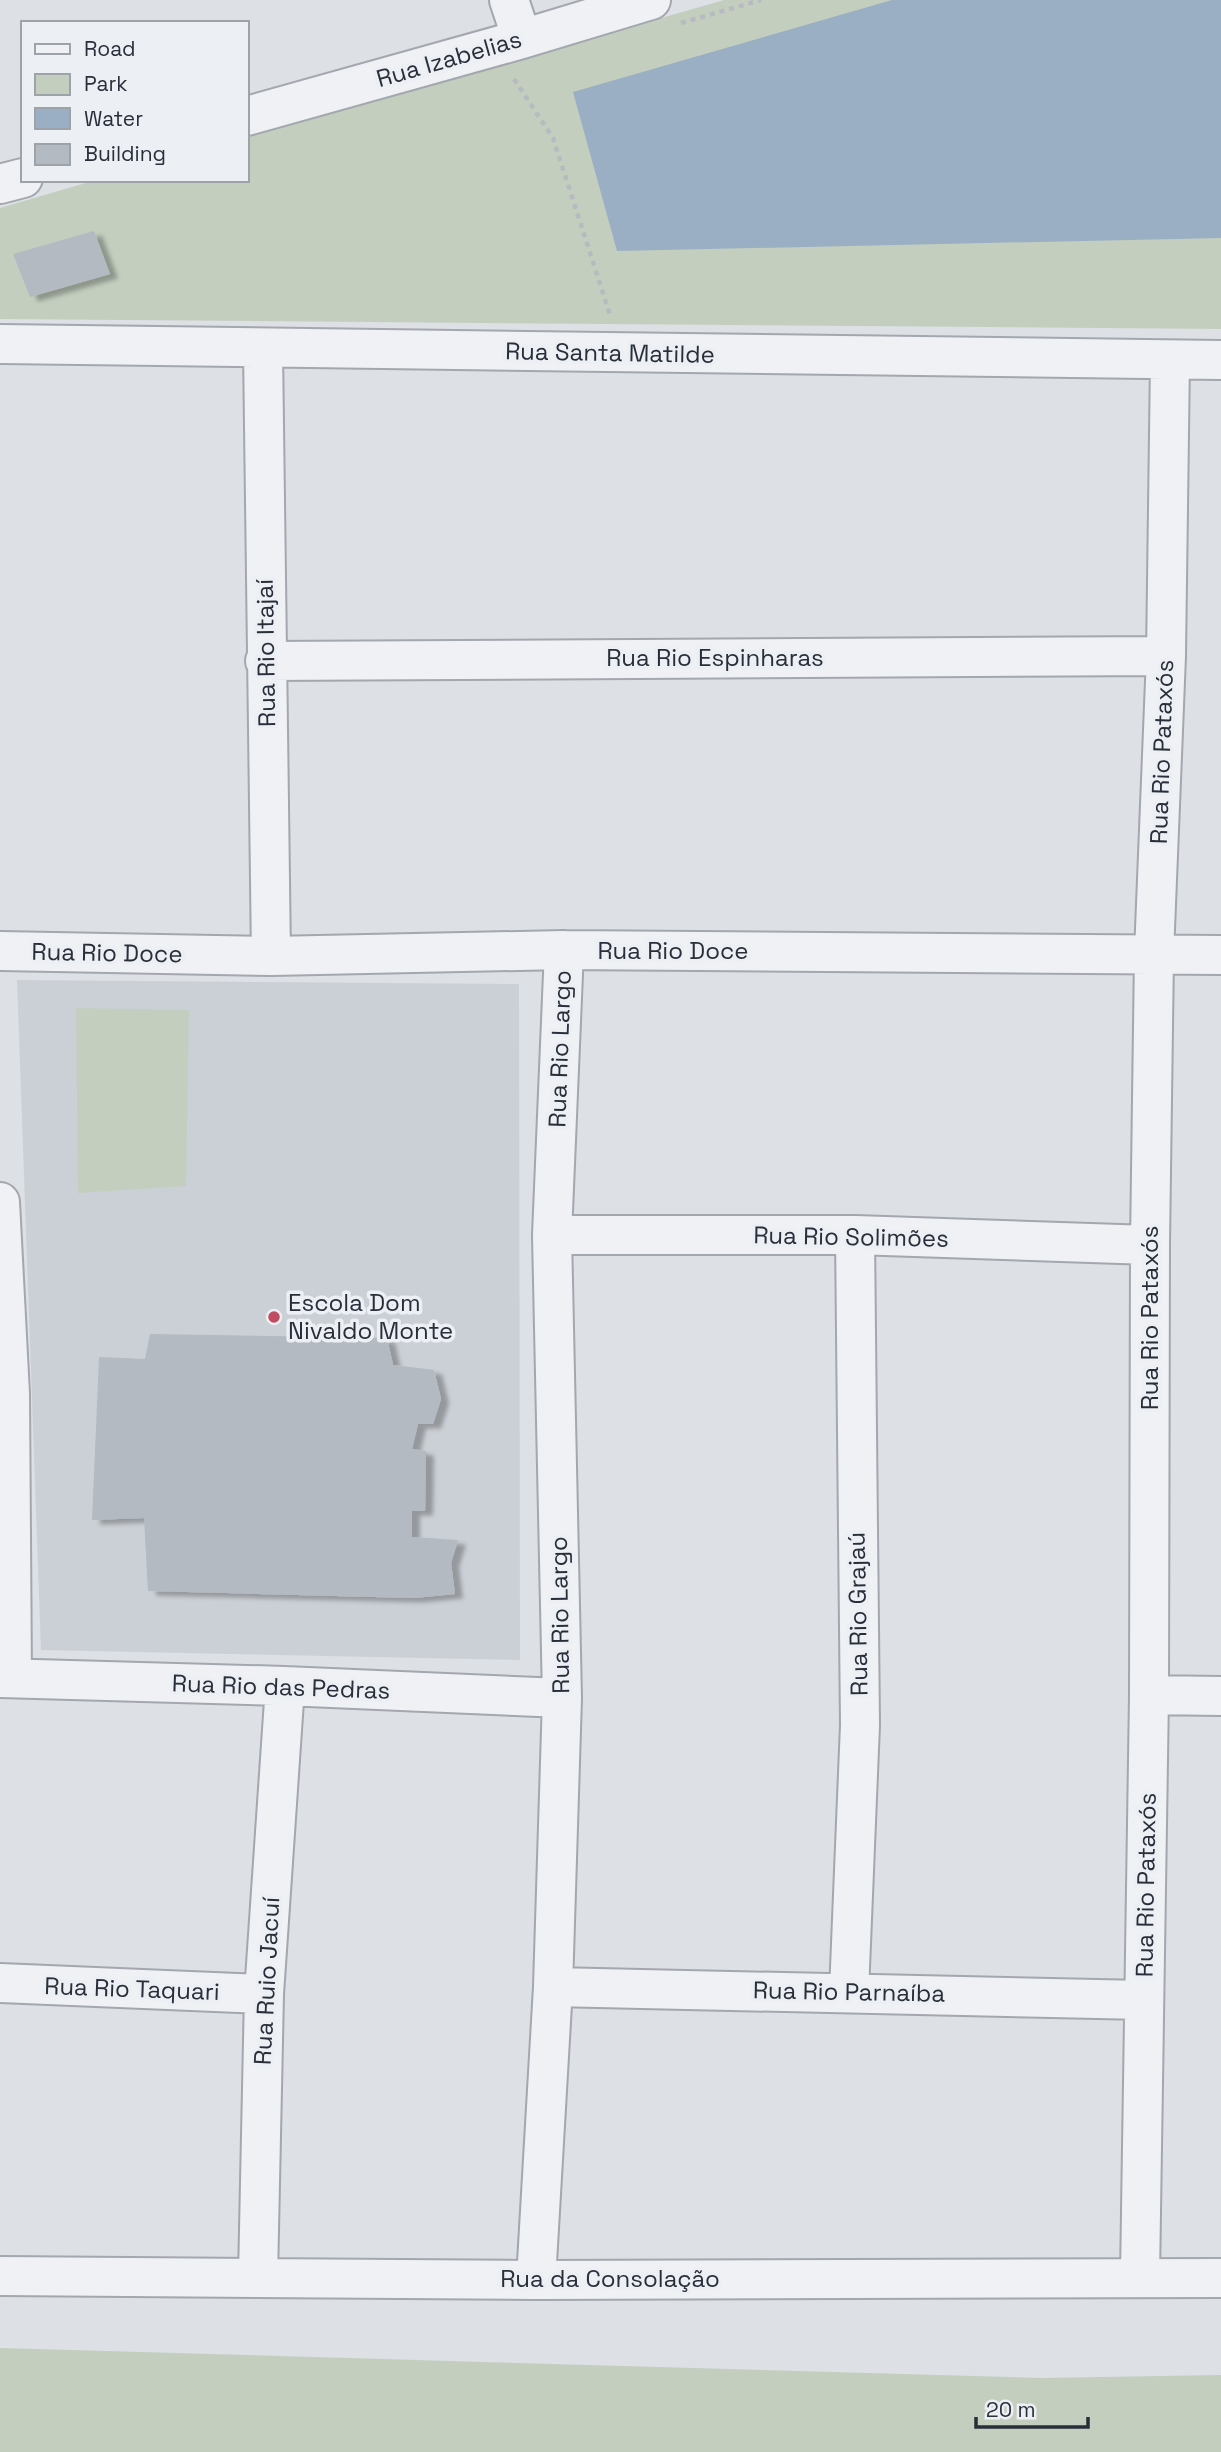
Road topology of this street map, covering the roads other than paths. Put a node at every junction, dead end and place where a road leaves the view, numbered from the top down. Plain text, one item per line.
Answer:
1 (509, 0) edge
2 (660, 13) edge
3 (517, 56) junction
4 (248, 116) edge
5 (21, 179) edge
6 (0, 184) edge
7 (0, 344) edge
8 (263, 349) junction
9 (1170, 360) junction
10 (1221, 360) edge
11 (1166, 656) junction
12 (265, 661) junction
13 (564, 950) junction
14 (0, 951) edge
15 (1154, 954) junction
16 (1221, 955) edge
17 (271, 956) junction
18 (0, 1202) edge
19 (552, 1235) junction
20 (855, 1235) junction
21 (1150, 1244) junction
22 (5, 1394) edge
23 (6, 1678) edge
24 (285, 1686) junction
25 (1149, 1695) junction
26 (1221, 1696) edge
27 (562, 1698) junction
28 (0, 1983) edge
29 (553, 1987) junction
30 (849, 1992) junction
31 (264, 1994) junction
32 (1144, 2000) junction
33 (0, 2276) edge
34 (258, 2277) junction
35 (1140, 2277) junction
36 (1221, 2278) edge
37 (536, 2280) junction

1 - 3 street
2 - 3 street, Rua Izabelias
3 - 4 street, Rua Izabelias
5 - 6 street
7 - 8 street, Rua Santa Matilde
8 - 9 street, Rua Santa Matilde
8 - 12 street, Rua Rio Itajaí
9 - 10 street, Rua Santa Matilde
9 - 11 street, Rua Rio Pataxós
11 - 12 street, Rua Rio Espinharas
11 - 15 street, Rua Rio Pataxós
12 - 17 street, Rua Rio Itajaí
13 - 15 street, Rua Rio Doce
13 - 17 street, Rua Rio Doce
13 - 19 street, Rua Rio Largo
14 - 17 street, Rua Rio Doce
15 - 16 street, Rua Rio Doce
15 - 21 street, Rua Rio Pataxós
18 - 22 street
19 - 20 street, Rua Rio Solimões
19 - 27 street, Rua Rio Largo
20 - 21 street, Rua Rio Solimões
20 - 30 street, Rua Rio Grajaú
21 - 25 street, Rua Rio Pataxós
22 - 23 street
23 - 24 street, Rua Rio das Pedras
24 - 27 street, Rua Rio das Pedras
24 - 31 street, Rua Ruio Jacuí
25 - 26 street
25 - 32 street, Rua Rio Pataxós
27 - 29 street, Rua Rio Largo
28 - 31 street, Rua Rio Taquari
29 - 30 street, Rua Rio Parnaíba
29 - 37 street, Rua Rio Largo
30 - 32 street, Rua Rio Parnaíba
31 - 34 street, Rua Ruio Jacuí
32 - 35 street, Rua Rio Pataxós
33 - 34 street, Rua da Consolação
34 - 37 street, Rua da Consolação
35 - 36 street, Rua da Consolação
35 - 37 street, Rua da Consolação

